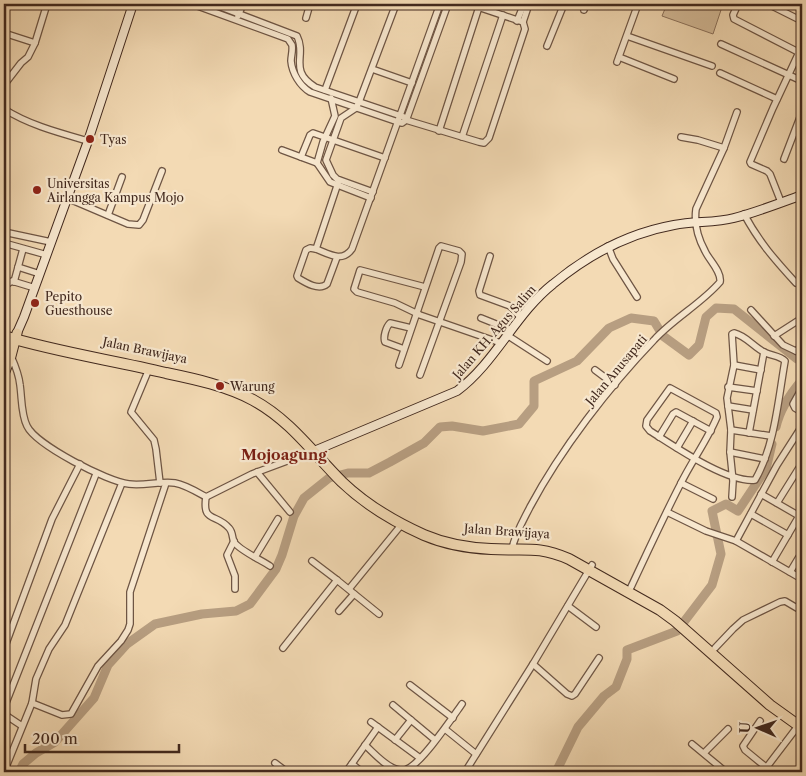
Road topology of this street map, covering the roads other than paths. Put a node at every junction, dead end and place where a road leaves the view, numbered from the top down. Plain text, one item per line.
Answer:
1 (47, 4) edge
2 (133, 4) edge
3 (192, 4) edge
4 (212, 4) edge
5 (242, 4) edge
6 (310, 4) edge
7 (357, 4) edge
8 (396, 4) edge
9 (440, 4) edge
10 (448, 4) edge
11 (469, 4) edge
12 (491, 4) edge
13 (524, 4) edge
14 (530, 4) edge
15 (564, 4) edge
16 (638, 4) edge
17 (738, 4) edge
18 (768, 4) edge
19 (484, 8) edge
20 (239, 14) junction
21 (503, 16) junction
22 (306, 18) dead end
23 (801, 18) edge
24 (236, 21) junction
25 (520, 22) junction
26 (4, 33) edge
27 (626, 36) junction
28 (35, 42) junction
29 (721, 44) dead end
30 (547, 46) dead end
31 (802, 46) edge
32 (801, 53) edge
33 (712, 66) dead end
34 (372, 69) junction
35 (720, 73) dead end
36 (789, 76) junction
37 (674, 79) dead end
38 (802, 81) edge
39 (412, 83) junction
40 (4, 86) edge
41 (325, 90) junction
42 (332, 96) junction
43 (777, 99) junction
44 (358, 105) junction
45 (4, 108) edge
46 (737, 112) dead end
47 (802, 112) edge
48 (338, 117) junction
49 (399, 119) junction
50 (407, 119) junction
51 (439, 131) junction
52 (325, 137) junction
53 (681, 137) dead end
54 (462, 138) junction
55 (333, 139) junction
56 (88, 141) junction
57 (724, 148) junction
58 (282, 150) dead end
59 (301, 157) junction
60 (385, 158) junction
61 (784, 159) dead end
62 (317, 163) junction
63 (162, 171) dead end
64 (122, 177) dead end
65 (339, 183) junction
66 (373, 192) junction
67 (802, 195) edge
68 (67, 198) junction
69 (371, 198) junction
70 (781, 202) junction
71 (744, 214) junction
72 (108, 215) junction
73 (695, 221) junction
74 (4, 232) edge
75 (51, 242) junction
76 (4, 243) edge
77 (608, 246) junction
78 (23, 249) junction
79 (316, 249) junction
80 (46, 256) junction
81 (490, 256) dead end
82 (337, 258) junction
83 (18, 267) junction
84 (40, 274) junction
85 (14, 282) junction
86 (796, 283) dead end
87 (425, 287) junction
88 (35, 288) junction
89 (4, 292) edge
90 (637, 297) dead end
91 (751, 310) dead end
92 (416, 313) junction
93 (480, 318) dead end
94 (521, 318) junction
95 (802, 318) edge
96 (438, 322) junction
97 (411, 328) junction
98 (4, 329) edge
99 (509, 333) junction
100 (4, 336) edge
101 (16, 336) junction
102 (774, 336) junction
103 (500, 343) junction
104 (802, 346) edge
105 (404, 349) junction
106 (796, 351) junction
107 (764, 352) junction
108 (802, 354) edge
109 (11, 356) junction
110 (111, 358) junction
111 (546, 361) dead end
112 (399, 365) dead end
113 (734, 366) junction
114 (149, 369) junction
115 (595, 370) dead end
116 (761, 370) junction
117 (4, 374) edge
118 (420, 375) dead end
119 (615, 385) junction
120 (728, 387) junction
121 (802, 388) edge
122 (757, 391) junction
123 (728, 406) junction
124 (753, 410) junction
125 (802, 412) edge
126 (693, 421) junction
127 (802, 426) edge
128 (731, 430) junction
129 (711, 431) junction
130 (749, 433) junction
131 (771, 436) junction
132 (796, 436) junction
133 (659, 437) junction
134 (802, 440) edge
135 (677, 448) junction
136 (316, 450) junction
137 (730, 452) junction
138 (695, 458) junction
139 (765, 460) junction
140 (802, 463) edge
141 (80, 464) junction
142 (257, 472) junction
143 (96, 474) junction
144 (733, 476) junction
145 (343, 480) junction
146 (122, 483) junction
147 (163, 483) junction
148 (680, 483) junction
149 (761, 494) junction
150 (206, 497) junction
151 (732, 497) dead end
152 (713, 499) dead end
153 (777, 503) junction
154 (290, 512) dead end
155 (667, 512) junction
156 (751, 514) junction
157 (801, 515) edge
158 (278, 519) dead end
159 (402, 524) junction
160 (788, 535) junction
161 (736, 541) junction
162 (234, 542) junction
163 (512, 546) junction
164 (802, 552) edge
165 (255, 557) junction
166 (312, 561) dead end
167 (772, 562) junction
168 (270, 566) dead end
169 (590, 568) junction
170 (790, 572) junction
171 (802, 579) edge
172 (337, 580) junction
173 (631, 587) junction
174 (235, 589) dead end
175 (351, 592) junction
176 (568, 606) junction
177 (339, 611) dead end
178 (802, 611) edge
179 (378, 614) dead end
180 (677, 619) junction
181 (596, 627) dead end
182 (690, 631) junction
183 (282, 648) dead end
184 (714, 648) junction
185 (4, 649) edge
186 (599, 658) dead end
187 (533, 664) junction
188 (410, 685) dead end
189 (32, 703) junction
190 (462, 704) dead end
191 (393, 705) dead end
192 (4, 708) edge
193 (4, 714) edge
194 (452, 718) junction
195 (411, 720) junction
196 (760, 721) dead end
197 (371, 722) dead end
198 (801, 725) edge
199 (22, 726) junction
200 (378, 727) junction
201 (445, 729) junction
202 (728, 729) dead end
203 (395, 740) junction
204 (435, 740) junction
205 (692, 744) dead end
206 (365, 745) junction
207 (704, 753) junction
208 (476, 754) junction
209 (420, 758) junction
210 (275, 764) dead end
211 (352, 764) junction
212 (393, 770) edge
213 (765, 770) edge
214 (4, 772) edge
215 (286, 772) edge
216 (346, 772) edge
217 (362, 772) edge
218 (465, 772) edge
219 (726, 772) edge

1 - 28 street
2 - 56 street
3 - 24 street
4 - 20 street
5 - 20 street
6 - 22 street
7 - 41 street
8 - 34 street
9 - 39 street
10 - 50 street
11 - 19 street
12 - 19 street
13 - 25 street
14 - 25 street
15 - 30 street
16 - 27 street
17 - 32 street
18 - 23 street
19 - 21 street
19 - 51 street
20 - 24 street
20 - 41 street
21 - 25 street
21 - 54 street
24 - 42 street
25 - 54 street
26 - 28 street
27 - 33 street
27 - 37 street
28 - 40 street
29 - 36 street
31 - 32 street
32 - 36 street
34 - 39 street
34 - 44 street
35 - 43 street
36 - 38 street
36 - 43 street
39 - 49 street
41 - 42 street
42 - 44 street
42 - 48 street
43 - 70 street
44 - 48 street
44 - 49 street
45 - 56 street
46 - 57 street
47 - 61 street
48 - 52 street
48 - 55 street
49 - 50 street
49 - 60 street
50 - 51 street
51 - 54 street
52 - 55 street
52 - 59 street
52 - 62 street
53 - 57 street
55 - 60 street
55 - 65 street
56 - 68 street
57 - 73 street
58 - 59 street
59 - 62 street
60 - 66 street
62 - 65 street
63 - 72 street
64 - 72 street
65 - 66 street
65 - 69 street
65 - 79 street
66 - 69 street
67 - 70 street, Jalan KH. Agus Salim
68 - 72 street
68 - 75 street
69 - 82 street
70 - 71 street, Jalan KH. Agus Salim
71 - 73 street, Jalan KH. Agus Salim
71 - 86 street
73 - 77 street, Jalan KH. Agus Salim
73 - 119 street, Jalan Anusapati
74 - 75 street
75 - 80 street
76 - 78 street
77 - 90 street
77 - 94 street, Jalan KH. Agus Salim
78 - 80 street
78 - 83 street
79 - 82 street
79 - 82 street
80 - 84 street
81 - 94 street
83 - 84 street
83 - 85 street
84 - 88 street
85 - 88 street
85 - 89 street
87 - 92 street
87 - 92 street
87 - 96 street
88 - 101 street
91 - 102 street
92 - 96 street
92 - 97 street
93 - 99 street
94 - 99 street, Jalan KH. Agus Salim
95 - 102 street
96 - 103 street
96 - 118 street
97 - 105 street
97 - 105 street
98 - 101 highway, Jalan Brawijaya
99 - 103 street, Jalan KH. Agus Salim
99 - 111 street
100 - 101 highway
101 - 109 main road
101 - 110 highway, Jalan Brawijaya
102 - 106 street
103 - 136 street, Jalan KH. Agus Salim
104 - 106 street
105 - 112 street
106 - 108 street
107 - 113 street
107 - 116 street
107 - 131 street
109 - 117 main road
109 - 141 street
110 - 114 highway, Jalan Brawijaya
110 - 136 highway, Jalan Brawijaya
113 - 116 street
113 - 120 street
114 - 136 highway, Jalan Brawijaya
114 - 147 street
115 - 119 street
116 - 122 street
119 - 163 street, Jalan Anusapati
120 - 122 street
120 - 123 street
121 - 125 street
122 - 124 street
123 - 124 street
123 - 128 street
124 - 130 street
126 - 129 street
126 - 133 street
126 - 135 street
127 - 132 street
128 - 130 street
128 - 137 street
129 - 133 street
129 - 138 street
130 - 131 street
131 - 139 street
132 - 134 street
132 - 149 street
133 - 135 street
135 - 138 street
136 - 142 street
136 - 145 highway, Jalan Brawijaya
137 - 139 street
137 - 144 street
138 - 144 street
138 - 148 street
139 - 144 street
140 - 153 street
141 - 143 street
141 - 185 street
142 - 150 street
142 - 154 street
143 - 146 street
143 - 192 street
144 - 151 street
145 - 159 highway, Jalan Brawijaya
145 - 163 highway, Jalan Brawijaya
146 - 147 street
146 - 189 street
147 - 150 street
147 - 189 street
148 - 152 street
148 - 155 street
149 - 153 street
149 - 156 street
150 - 162 street
153 - 157 street
155 - 161 street
155 - 173 street
156 - 160 street
156 - 161 street
157 - 160 street
158 - 165 street
159 - 163 highway, Jalan Brawijaya
159 - 175 street
160 - 167 street
161 - 167 street
162 - 165 street
162 - 174 street
163 - 169 highway, Jalan Brawijaya
164 - 170 street
165 - 168 street
166 - 172 street
167 - 170 street
169 - 173 highway, Jalan Brawijaya
169 - 176 street
169 - 180 highway, Jalan Brawijaya
170 - 171 street
172 - 175 street
172 - 183 street
173 - 180 highway, Jalan Brawijaya
175 - 177 street
175 - 179 street
176 - 181 street
176 - 187 street
178 - 184 street
180 - 182 highway, Jalan Brawijaya
182 - 184 highway, Jalan Brawijaya
182 - 198 highway, Jalan Brawijaya
184 - 198 highway, Jalan Brawijaya
186 - 187 street
187 - 208 street
188 - 194 street
189 - 199 street
190 - 194 street
191 - 195 street
193 - 199 street
194 - 201 street
195 - 203 street
195 - 204 street
196 - 213 street
197 - 200 street
198 - 213 street
199 - 214 street
200 - 203 street
200 - 206 street
201 - 204 street
201 - 208 street
202 - 207 street
203 - 209 street
204 - 209 street
205 - 207 street
206 - 211 street
206 - 212 street
207 - 219 street
208 - 218 street
209 - 212 street
210 - 215 street
211 - 216 street
211 - 217 street

